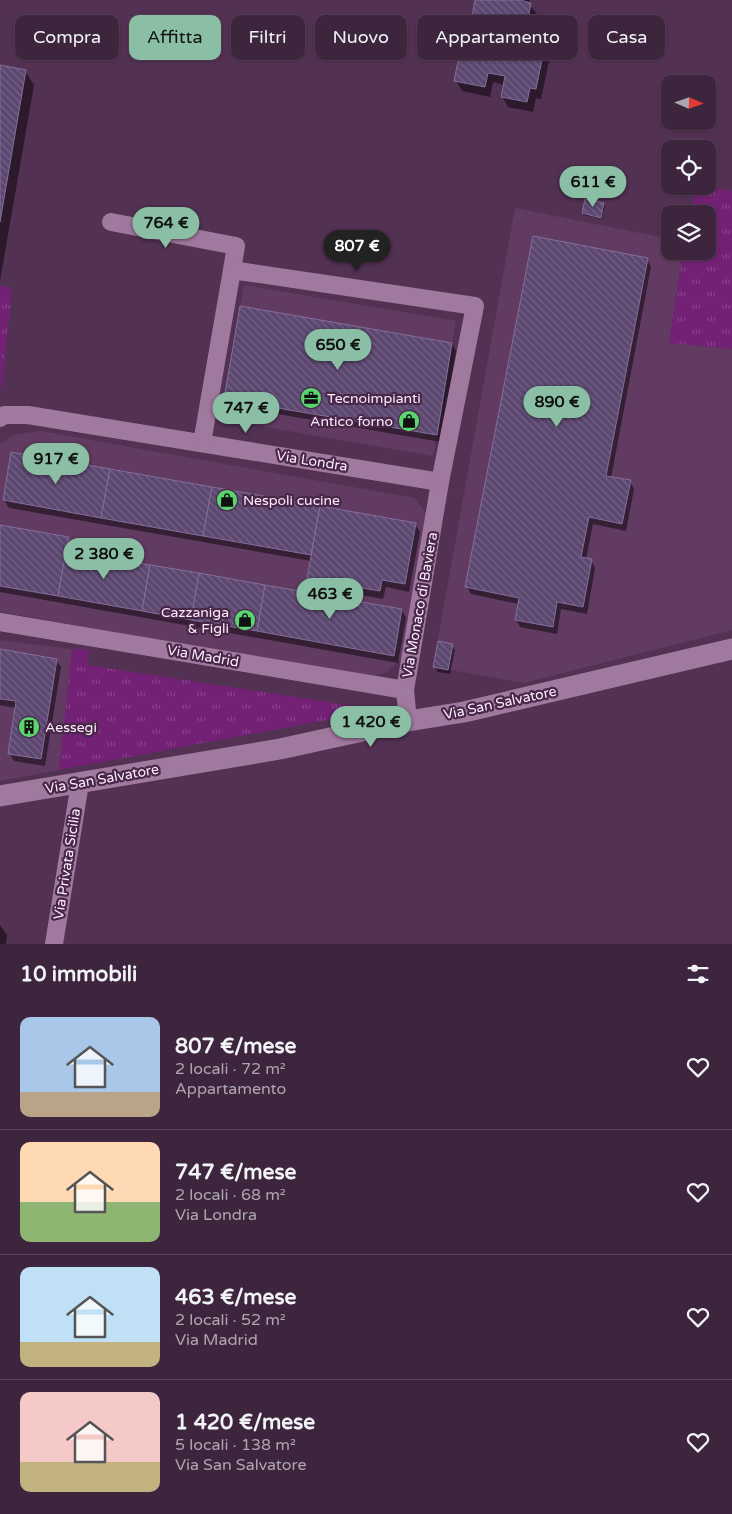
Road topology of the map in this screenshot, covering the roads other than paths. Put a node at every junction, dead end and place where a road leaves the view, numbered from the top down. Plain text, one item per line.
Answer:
1 (111, 222) dead end
2 (232, 270) junction
3 (0, 418) edge
4 (202, 443) junction
5 (440, 482) junction
6 (0, 622) edge
7 (732, 649) edge
8 (405, 690) junction
9 (408, 721) junction
10 (80, 783) junction
11 (0, 796) edge
12 (54, 944) edge

1 - 2 street
2 - 4 street
2 - 5 street
3 - 4 street, Via Londra
4 - 5 street, Via Londra
5 - 8 street, Via Monaco di Baviera
6 - 8 street, Via Madrid
7 - 9 street, Via San Salvatore
8 - 9 street, Via Monaco di Baviera
9 - 10 street, Via San Salvatore
10 - 11 street, Via San Salvatore
10 - 12 street, Via Privata Sicilia

